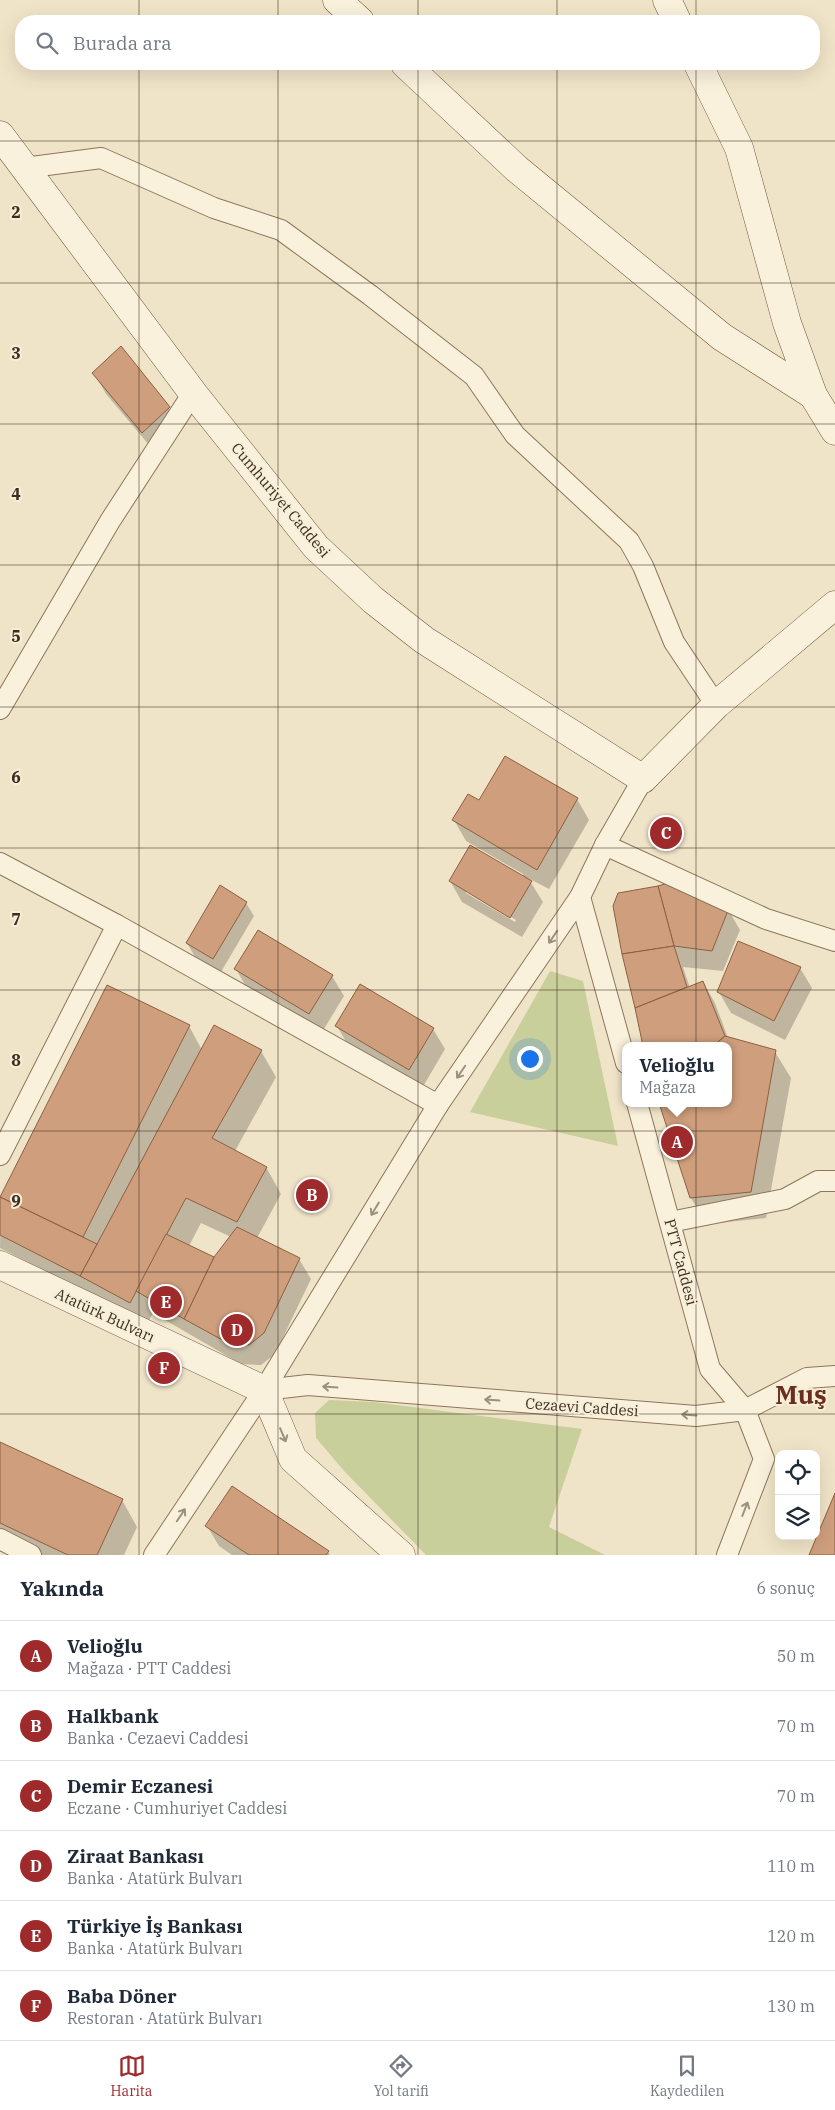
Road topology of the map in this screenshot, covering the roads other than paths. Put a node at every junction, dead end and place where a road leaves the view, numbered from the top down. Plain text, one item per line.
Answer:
1 (337, 0) edge
2 (667, 0) edge
3 (353, 15) edge
4 (674, 15) edge
5 (411, 70) edge
6 (701, 70) edge
7 (0, 135) edge
8 (24, 168) junction
9 (193, 393) junction
10 (813, 395) junction
11 (835, 431) edge
12 (835, 605) edge
13 (716, 705) junction
14 (0, 709) edge
15 (643, 780) junction
16 (605, 845) junction
17 (0, 863) edge
18 (580, 897) junction
19 (117, 925) junction
20 (835, 941) edge
21 (622, 1049) edge
22 (438, 1105) junction
23 (638, 1107) edge
24 (0, 1155) edge
25 (835, 1181) edge
26 (670, 1222) junction
27 (1, 1267) edge
28 (835, 1376) edge
29 (264, 1390) junction
30 (745, 1410) junction
31 (0, 1539) edge
32 (31, 1555) edge
33 (154, 1555) edge
34 (401, 1555) edge
35 (727, 1555) edge

1 - 3 street
2 - 4 street
5 - 10 street
6 - 10 street
7 - 8 street, Cumhuriyet Caddesi
8 - 9 street, Cumhuriyet Caddesi
8 - 13 street
9 - 14 street
9 - 15 street, Cumhuriyet Caddesi
10 - 11 street
12 - 13 street
13 - 15 street
15 - 16 street
16 - 18 street
16 - 20 street
17 - 19 street
18 - 21 street
18 -> 22 street
19 - 22 street
19 - 24 street
22 -> 29 street
23 - 26 street, PTT Caddesi
25 - 26 street
26 - 30 street, PTT Caddesi
27 - 29 street, Atatürk Bulvarı
28 - 30 street
30 -> 29 street, Cezaevi Caddesi
33 -> 29 street
29 -> 34 street
35 -> 30 street
31 - 32 street

